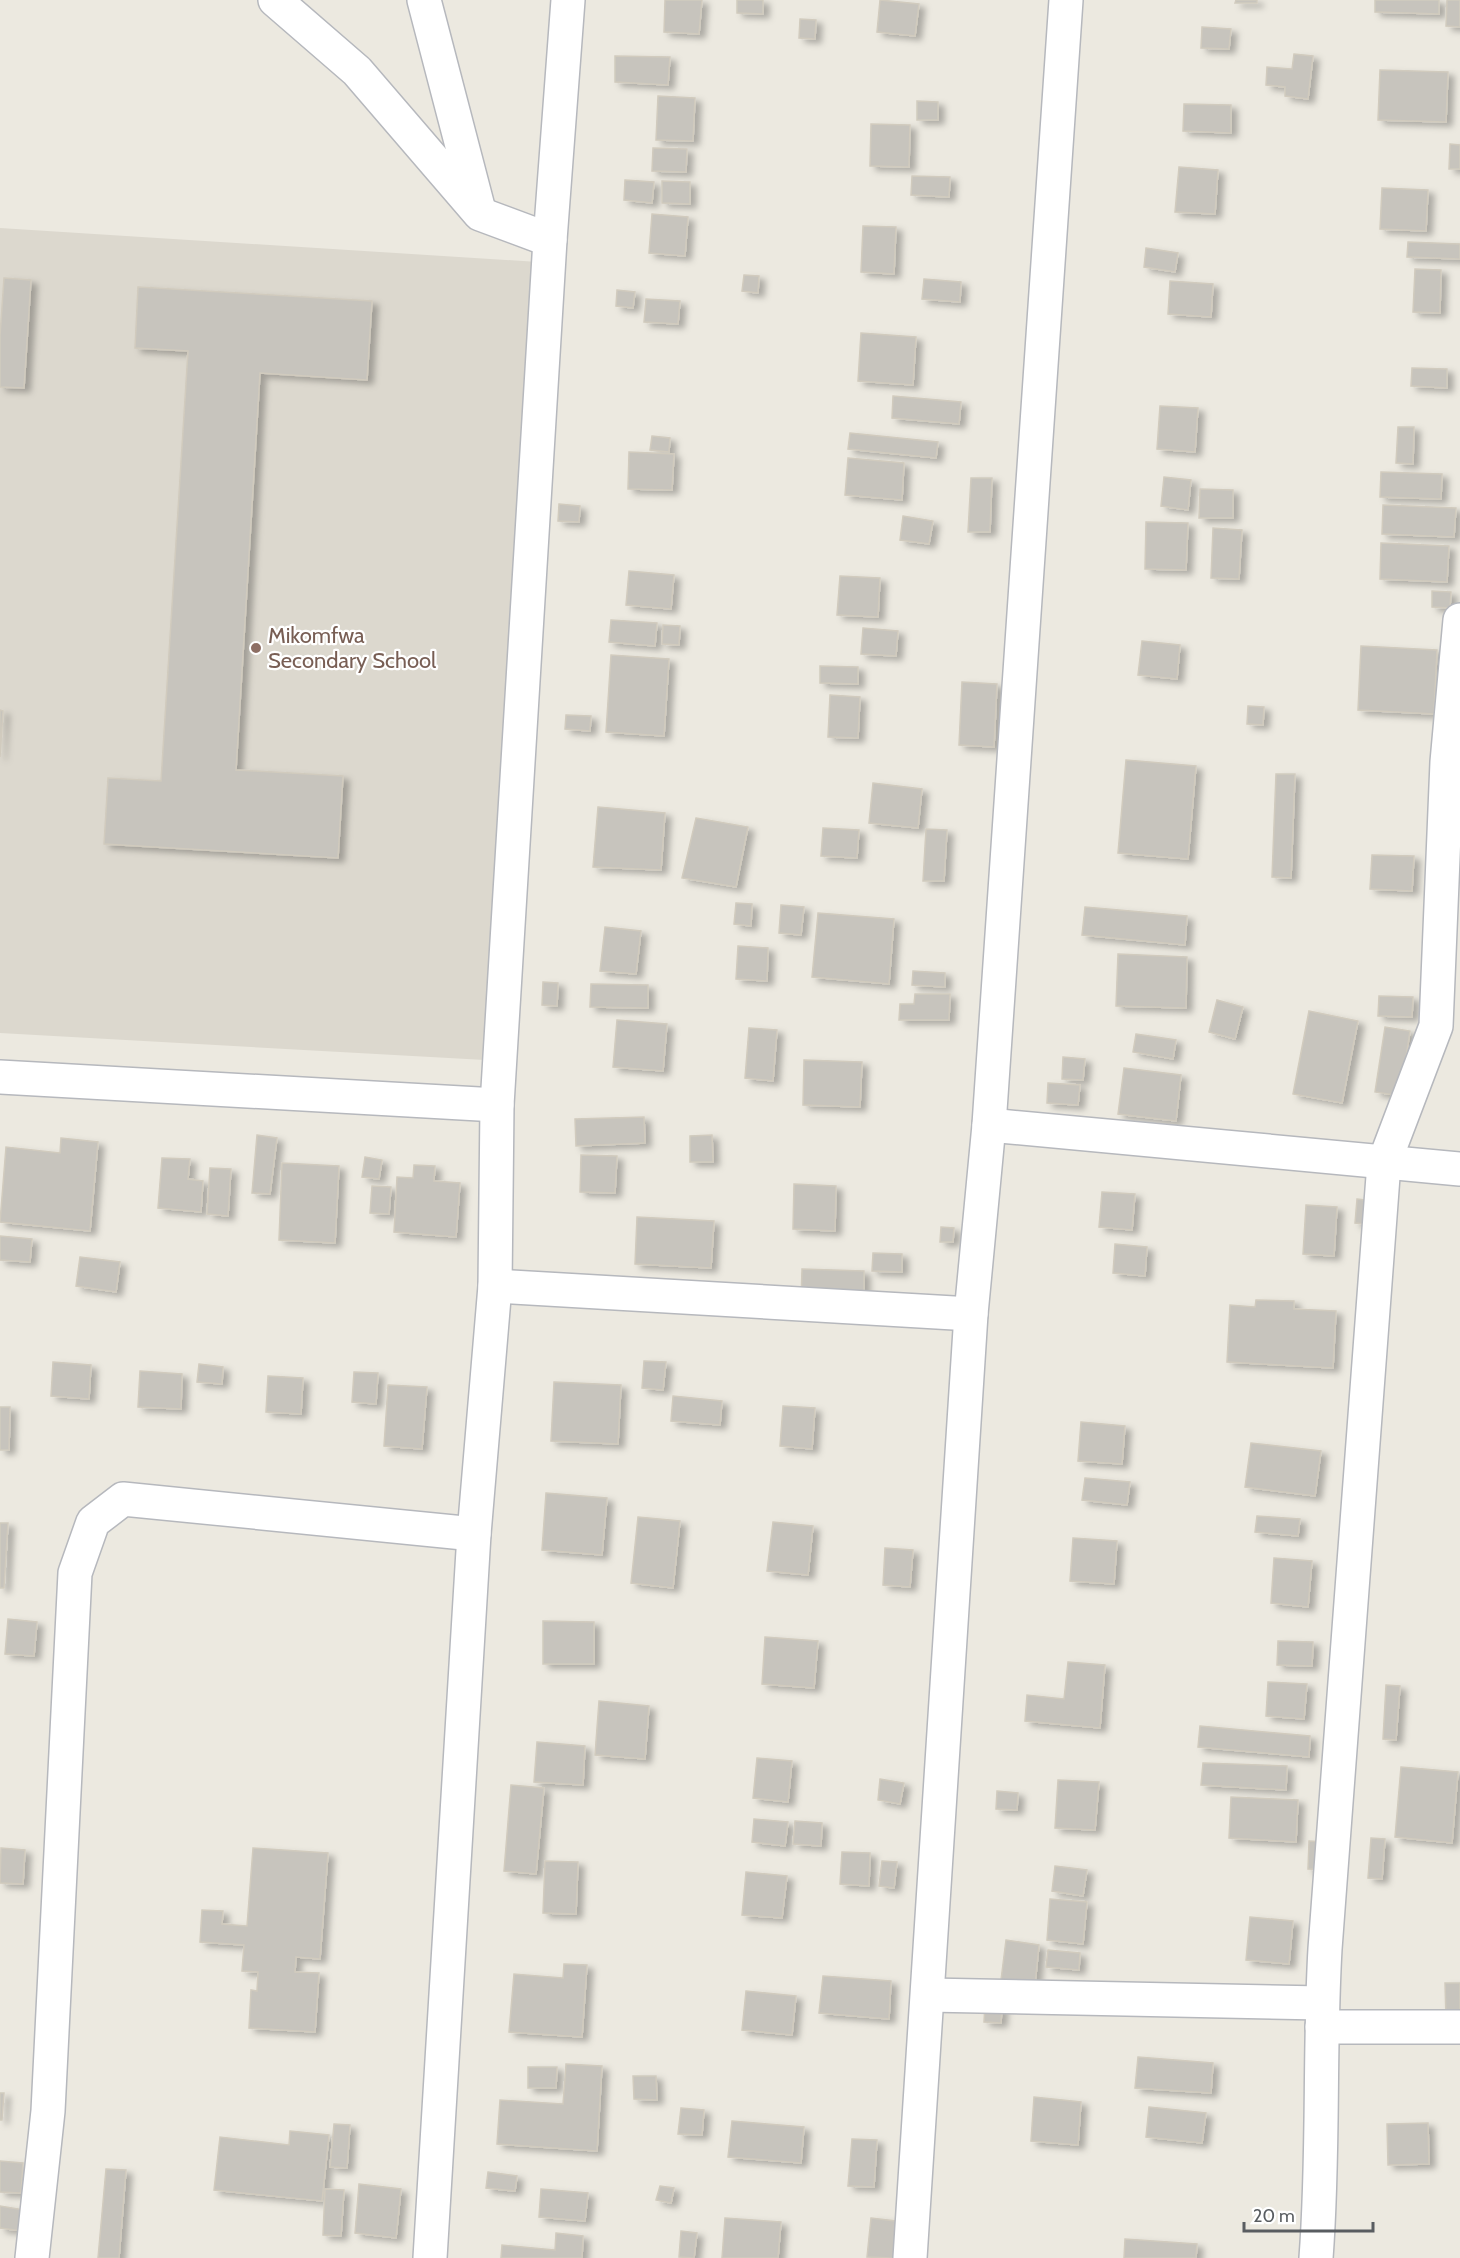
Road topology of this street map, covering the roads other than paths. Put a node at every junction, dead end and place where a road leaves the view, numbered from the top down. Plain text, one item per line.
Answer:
1 (275, 0) edge
2 (424, 0) edge
3 (568, 0) edge
4 (1066, 0) edge
5 (480, 214) junction
6 (550, 240) junction
7 (1460, 620) edge
8 (1453, 762) edge
9 (0, 1077) edge
10 (497, 1105) junction
11 (989, 1125) junction
12 (1384, 1163) junction
13 (1460, 1169) edge
14 (495, 1286) junction
15 (971, 1314) junction
16 (474, 1534) junction
17 (928, 1995) junction
18 (1322, 2015) junction
19 (1460, 2027) edge
20 (32, 2258) edge
21 (430, 2258) edge
22 (910, 2258) edge
23 (1316, 2258) edge

1 - 5 street
2 - 5 street
3 - 6 street
4 - 11 street
5 - 6 street
6 - 10 street
7 - 8 street
8 - 12 street
9 - 10 street
10 - 14 street
11 - 12 street
11 - 15 street
12 - 13 street
12 - 18 street
14 - 15 street
14 - 16 street
15 - 17 street
16 - 20 street
16 - 21 street
17 - 18 street
17 - 22 street
18 - 19 street
18 - 23 street

